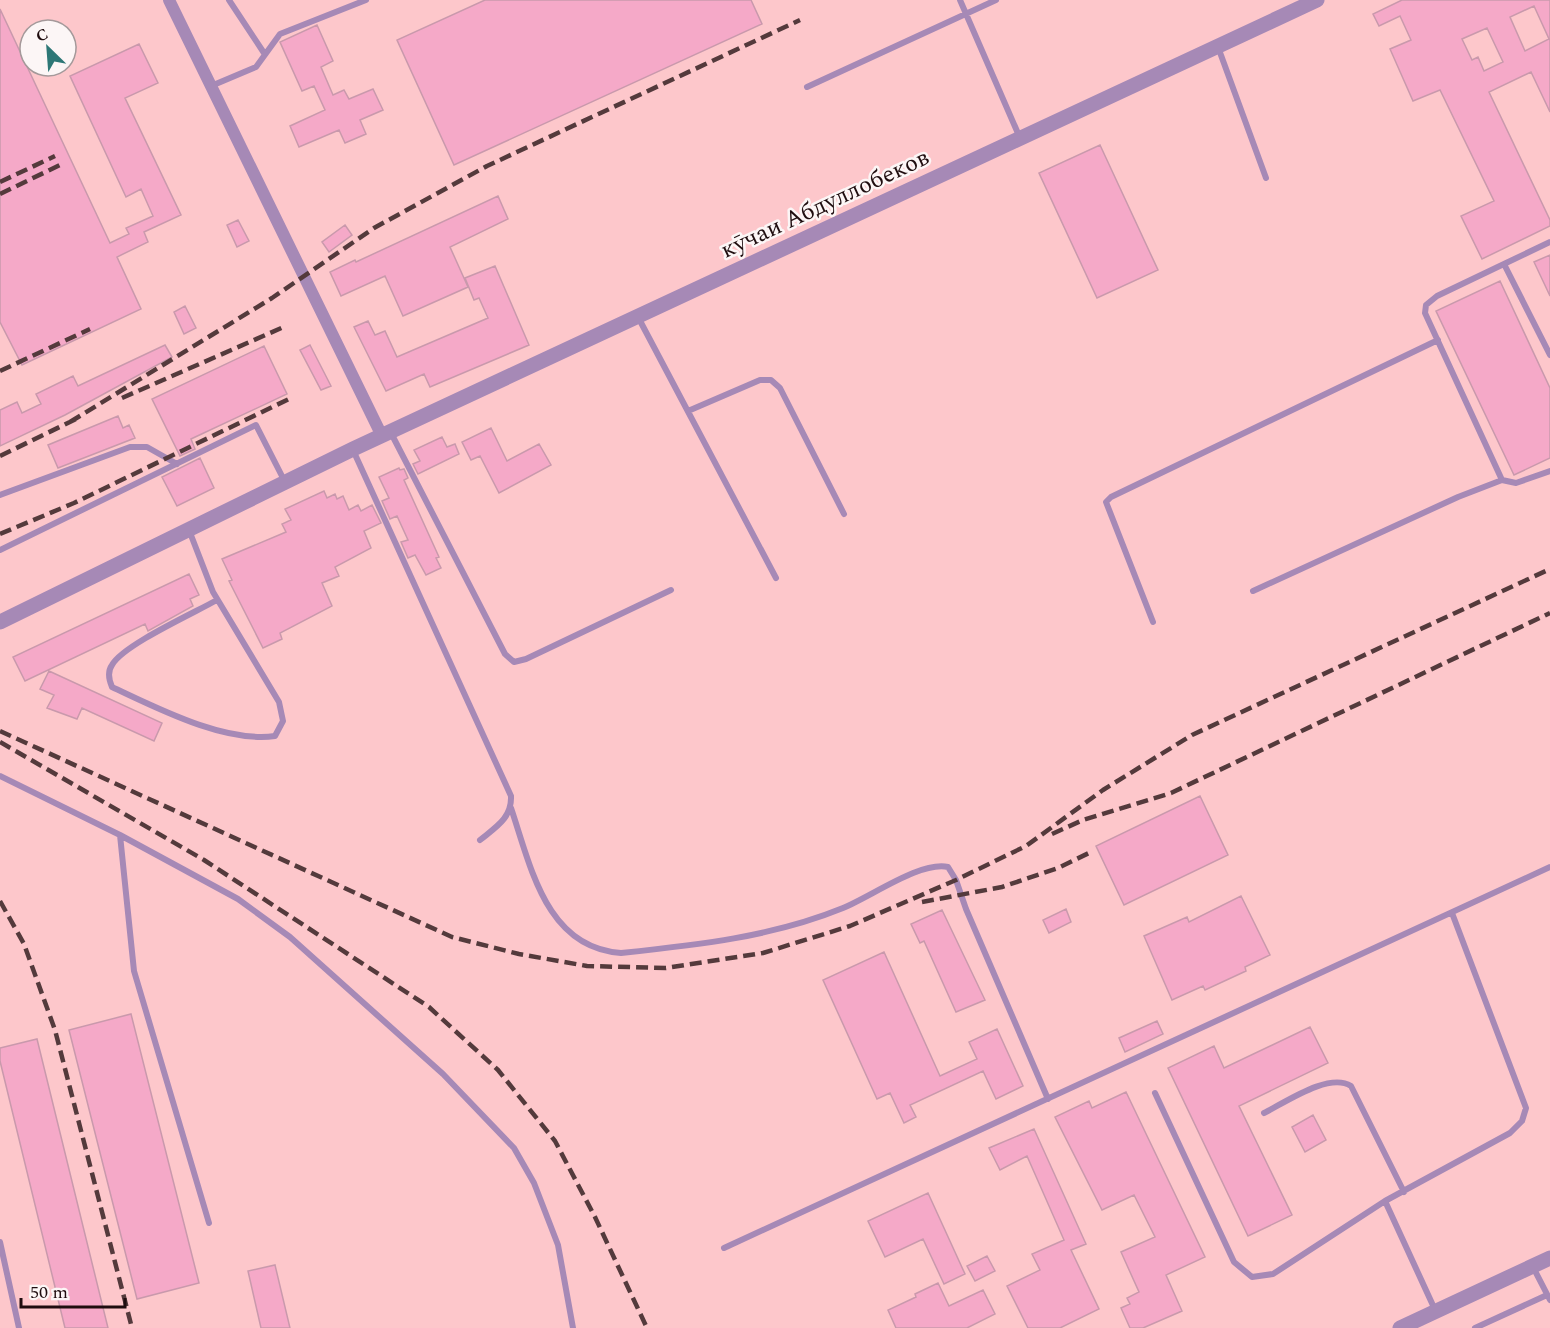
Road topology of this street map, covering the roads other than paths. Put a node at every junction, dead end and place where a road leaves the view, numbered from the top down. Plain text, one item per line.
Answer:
1 (169, 0) edge
2 (229, 0) edge
3 (366, 0) edge
4 (960, 0) edge
5 (996, 0) edge
6 (1317, 0) edge
7 (966, 14) junction
8 (1218, 46) junction
9 (264, 53) junction
10 (211, 86) junction
11 (807, 87) dead end
12 (1020, 138) junction
13 (1266, 178) dead end
14 (1550, 242) edge
15 (1504, 264) junction
16 (638, 317) junction
17 (1438, 340) junction
18 (1550, 355) edge
19 (688, 411) junction
20 (386, 434) junction
21 (353, 449) junction
22 (177, 464) junction
23 (1550, 471) edge
24 (1503, 480) junction
25 (286, 482) junction
26 (0, 495) edge
27 (844, 514) dead end
28 (189, 530) junction
29 (0, 550) edge
30 (776, 578) dead end
31 (671, 590) dead end
32 (1253, 591) dead end
33 (217, 600) junction
34 (0, 622) edge
35 (1153, 622) dead end
36 (0, 776) edge
37 (511, 808) junction
38 (120, 835) junction
39 (480, 840) dead end
40 (1550, 867) edge
41 (1452, 913) junction
42 (1155, 1093) dead end
43 (1048, 1099) junction
44 (1264, 1113) dead end
45 (1404, 1192) junction
46 (1385, 1201) junction
47 (209, 1223) dead end
48 (0, 1242) edge
49 (724, 1248) dead end
50 (1550, 1258) edge
51 (1532, 1266) junction
52 (1548, 1298) edge
53 (1436, 1312) junction
54 (19, 1328) edge
55 (573, 1328) edge
56 (1400, 1328) edge
57 (1475, 1328) edge

1 - 10 street
2 - 9 lane
3 - 9 lane
4 - 7 lane
5 - 7 lane
6 - 8 street, кӯчаи Абдуллобеков
7 - 11 lane
7 - 12 lane
8 - 12 street, кӯчаи Абдуллобеков
8 - 13 lane
9 - 10 lane
10 - 20 street
12 - 16 street, кӯчаи Абдуллобеков
14 - 15 lane
15 - 17 lane
15 - 18 lane
16 - 19 lane
16 - 20 street, кӯчаи Абдуллобеков
17 - 24 lane
17 - 35 lane
19 - 27 lane
19 - 30 lane
20 - 21 street, кӯчаи Абдуллобеков
20 - 31 lane
21 - 25 street, кӯчаи Абдуллобеков
21 - 37 lane
22 - 25 lane
22 - 26 lane
22 - 29 lane
23 - 24 lane
24 - 32 lane
25 - 28 street, кӯчаи Абдуллобеков
28 - 33 lane
28 - 34 street, кӯчаи Абдуллобеков
33 - 33 lane
36 - 38 lane
37 - 39 lane
37 - 43 lane
38 - 47 lane
38 - 55 lane
40 - 41 lane
41 - 43 lane
41 - 45 lane
42 - 46 lane
43 - 49 lane
44 - 45 lane
45 - 46 lane
46 - 53 lane
48 - 54 lane
50 - 51 street
51 - 52 lane
51 - 53 street
52 - 57 lane
53 - 56 street

